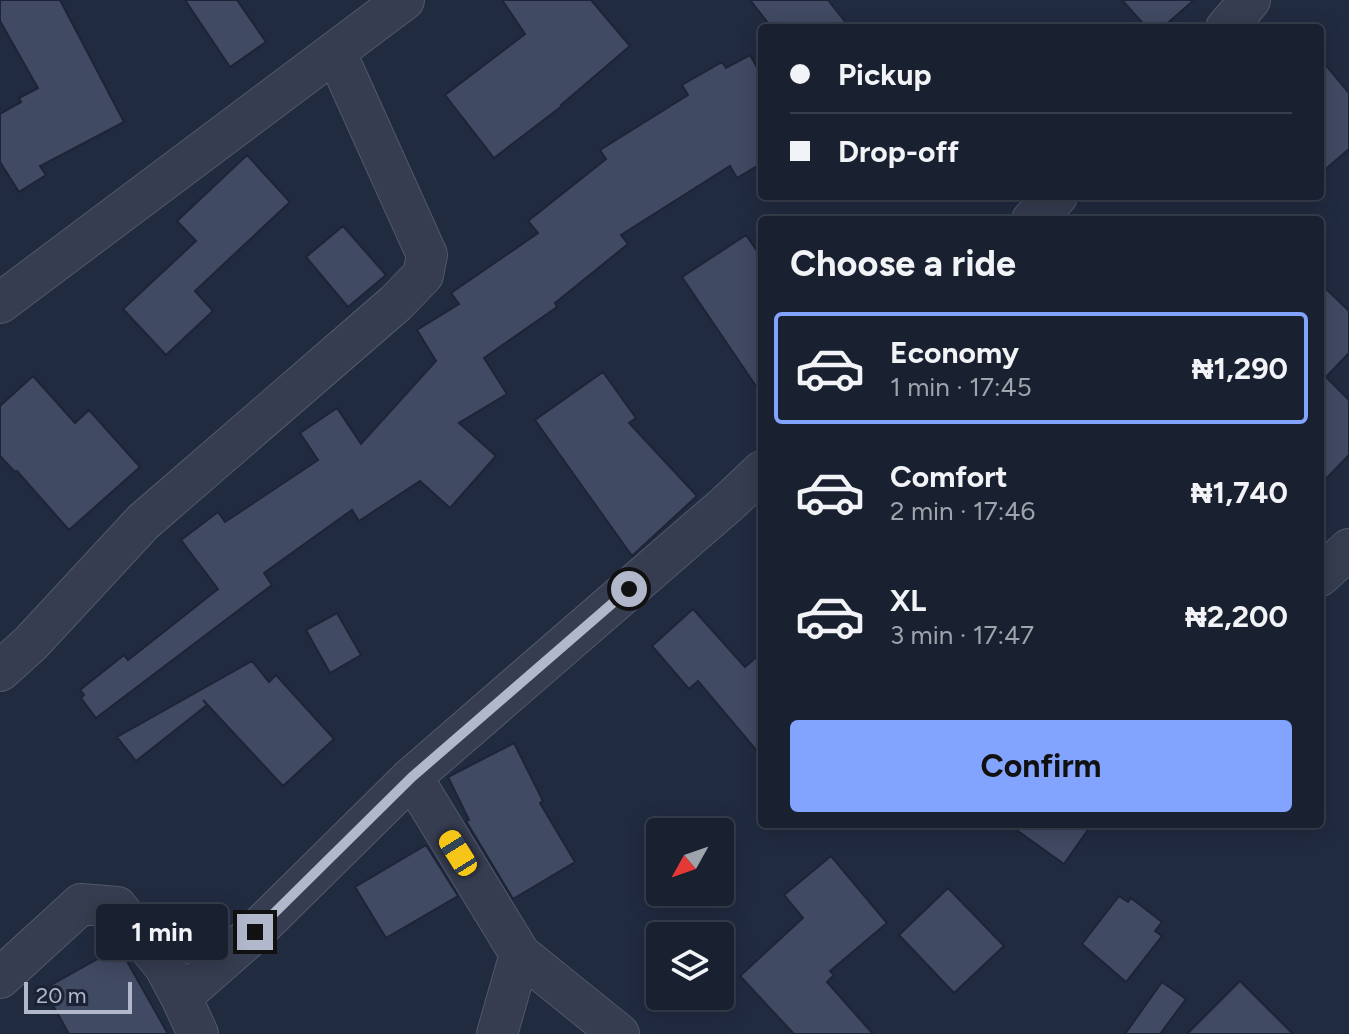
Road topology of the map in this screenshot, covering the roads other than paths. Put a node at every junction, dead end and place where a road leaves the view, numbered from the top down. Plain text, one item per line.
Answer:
1 (404, 0) edge
2 (1250, 0) edge
3 (1229, 24) edge
4 (336, 53) junction
5 (1053, 200) edge
6 (1036, 216) edge
7 (0, 303) edge
8 (758, 475) edge
9 (1349, 549) edge
10 (1324, 572) edge
11 (0, 671) edge
12 (412, 777) junction
13 (520, 954) junction
14 (0, 978) edge
15 (181, 997) junction
16 (198, 1034) edge
17 (497, 1034) edge
18 (619, 1034) edge

1 - 4 street
2 - 3 street
4 - 7 street
4 - 11 street
5 - 6 street
8 - 12 street
9 - 10 street
12 - 13 street
12 - 15 street
13 - 17 street
13 - 18 street
14 - 15 street
15 - 16 street

